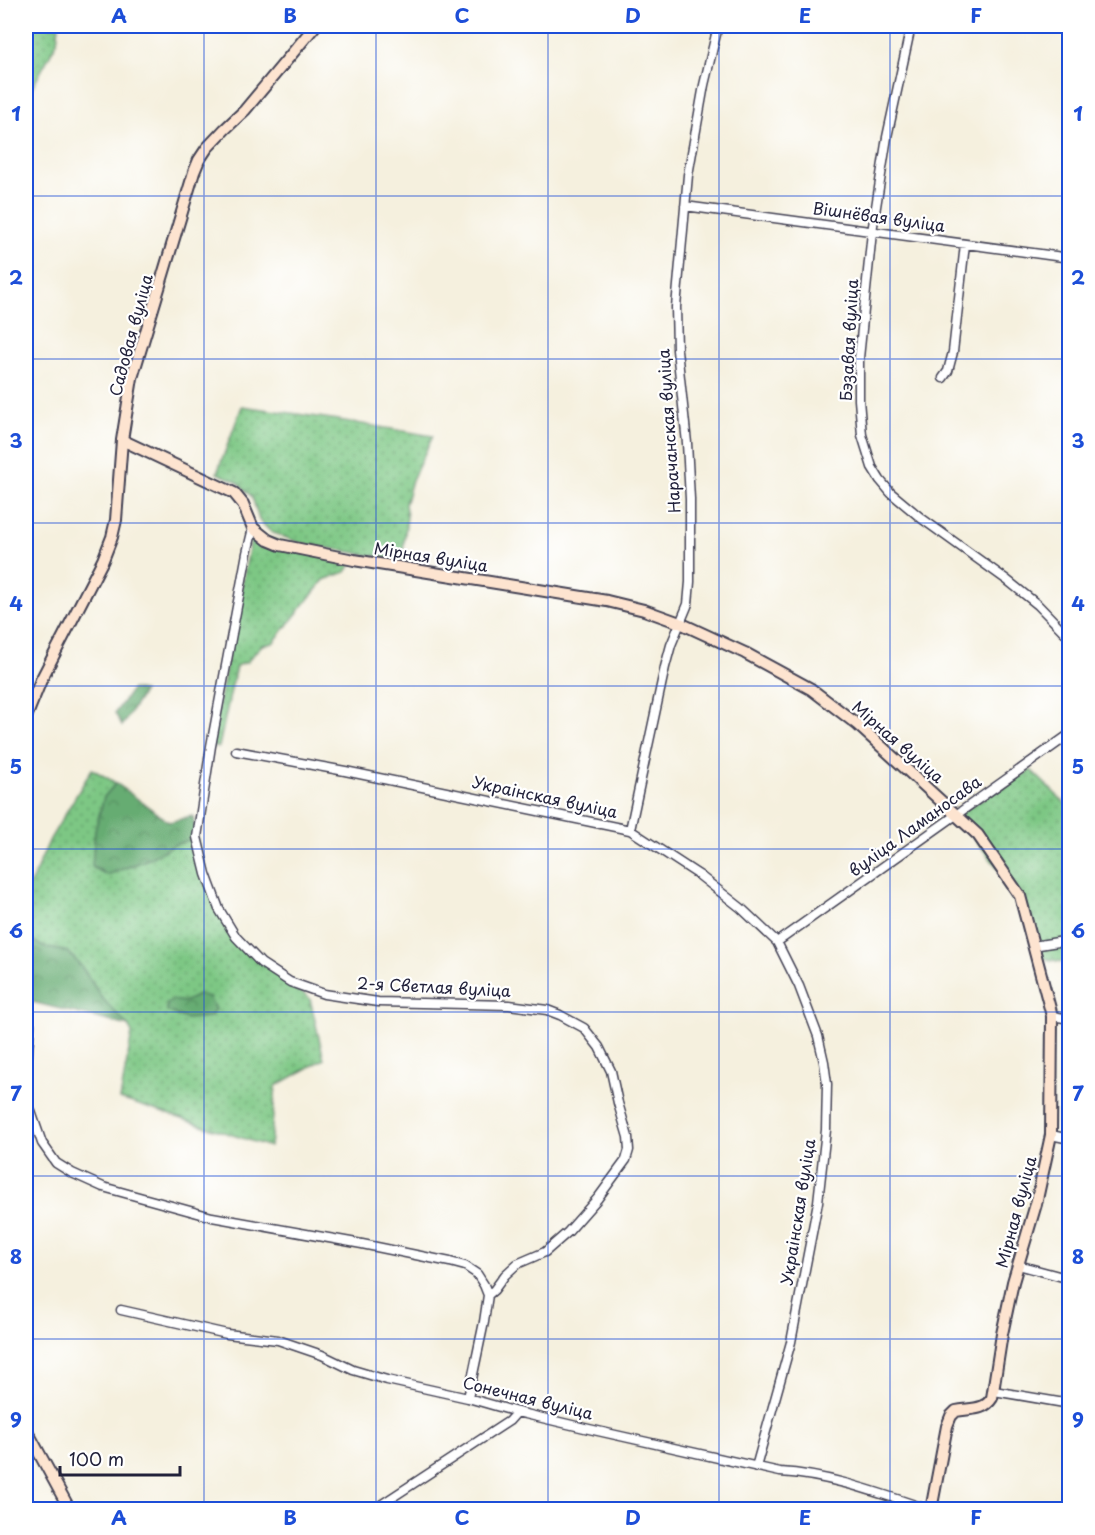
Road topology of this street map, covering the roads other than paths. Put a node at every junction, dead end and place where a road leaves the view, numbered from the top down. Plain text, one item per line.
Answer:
1 (315, 26) edge
2 (718, 26) edge
3 (911, 26) edge
4 (685, 206) junction
5 (872, 232) junction
6 (965, 244) junction
7 (1070, 258) edge
8 (943, 378) dead end
9 (122, 440) junction
10 (254, 528) junction
11 (680, 623) junction
12 (1070, 638) edge
13 (26, 717) edge
14 (1070, 734) edge
15 (236, 751) dead end
16 (956, 815) junction
17 (630, 830) junction
18 (1070, 940) edge
19 (777, 942) junction
20 (1033, 946) junction
21 (1052, 1016) junction
22 (1070, 1019) edge
23 (30, 1024) dead end
24 (1051, 1135) junction
25 (1070, 1139) edge
26 (1018, 1265) junction
27 (1070, 1279) edge
28 (488, 1295) junction
29 (121, 1310) dead end
30 (993, 1391) junction
31 (468, 1398) junction
32 (1070, 1404) edge
33 (517, 1412) junction
34 (26, 1429) edge
35 (756, 1467) junction
36 (70, 1509) edge
37 (373, 1509) edge
38 (931, 1509) edge

1 - 9 street, Садовая вуліца
2 - 4 street, Нарачанская вуліца
3 - 5 street, Бэзавая вуліца
4 - 5 street, Вішнёвая вуліца
4 - 11 street, Нарачанская вуліца
5 - 6 street, Вішнёвая вуліца
5 - 12 street, Бэзавая вуліца
6 - 7 street, Вішнёвая вуліца
6 - 8 street
9 - 10 street
9 - 13 street, Садовая вуліца
10 - 11 street, Мірная вуліца
10 - 28 street, 2-я Светлая вуліца
11 - 16 street, Мірная вуліца
11 - 17 street, Нарачанская вуліца
14 - 16 street, вуліца Ламаносава
15 - 17 street, Украінская вуліца
16 - 19 street, вуліца Ламаносава
16 - 20 street, Мірная вуліца
17 - 19 street, Украінская вуліца
18 - 20 street
19 - 35 street, Украінская вуліца
20 - 21 street, Мірная вуліца
21 - 22 street
21 - 24 street, Мірная вуліца
23 - 28 street
24 - 25 street
24 - 26 street, Мірная вуліца
26 - 27 street
26 - 30 street, Мірная вуліца
28 - 31 street
29 - 31 street, Сонечная вуліца
30 - 32 street
30 - 38 street
31 - 33 street, Сонечная вуліца
33 - 35 street, Сонечная вуліца
33 - 37 street
34 - 36 street
35 - 38 street, Сонечная вуліца

